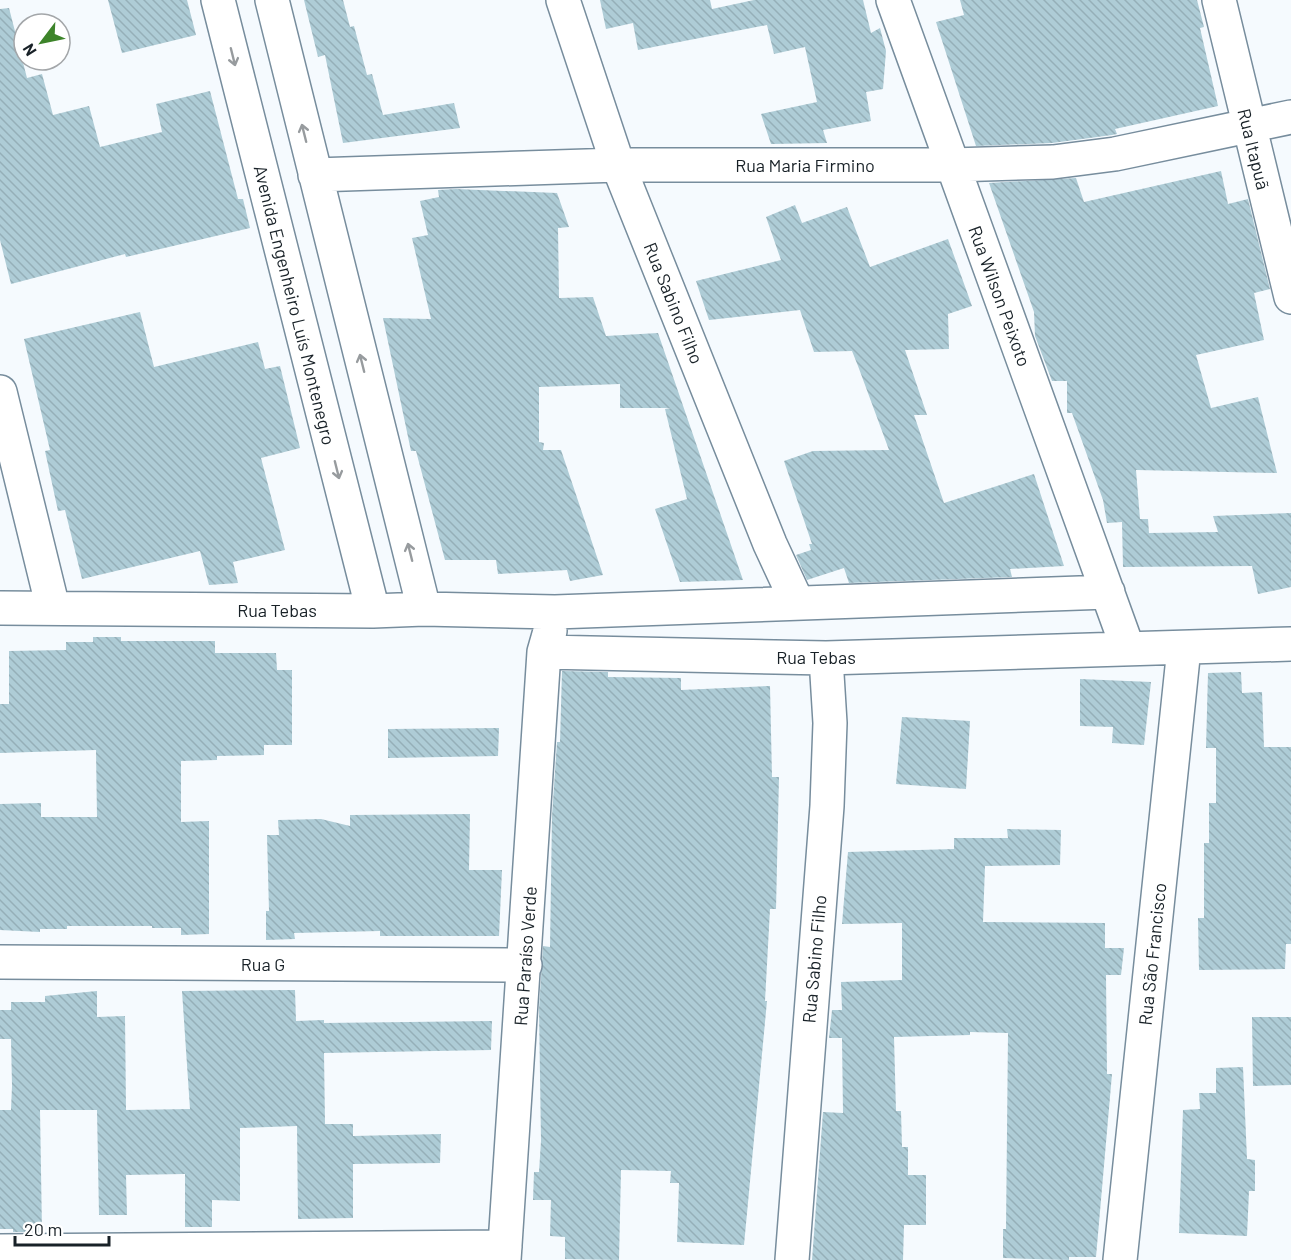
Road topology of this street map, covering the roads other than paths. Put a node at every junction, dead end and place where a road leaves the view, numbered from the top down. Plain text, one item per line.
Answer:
1 (218, 0) edge
2 (272, 0) edge
3 (563, 0) edge
4 (893, 0) edge
5 (1219, 0) edge
6 (1291, 117) edge
7 (1248, 127) junction
8 (618, 165) junction
9 (952, 165) junction
10 (315, 175) junction
11 (1291, 297) edge
12 (0, 392) edge
13 (1108, 592) junction
14 (797, 602) junction
15 (0, 608) edge
16 (53, 608) junction
17 (424, 609) junction
18 (373, 611) junction
19 (555, 612) junction
20 (1291, 644) edge
21 (1184, 648) junction
22 (1128, 649) junction
23 (544, 652) junction
24 (826, 658) junction
25 (0, 962) edge
26 (525, 965) junction
27 (0, 1251) edge
28 (505, 1253) edge
29 (792, 1260) edge
30 (1120, 1260) edge

1 -> 18 street, Avenida Engenheiro Luís Montenegro
10 -> 2 street
3 - 8 street, Rua Sabino Filho
4 - 9 street, Rua Wilson Peixoto
5 - 7 street, Rua Itapuã
6 - 7 street, Rua Maria Firmino
7 - 9 street, Rua Maria Firmino
7 - 11 street, Rua Itapuã
8 - 9 street, Rua Maria Firmino
8 - 10 street, Rua Maria Firmino
8 - 14 street, Rua Sabino Filho
9 - 13 street, Rua Wilson Peixoto
17 -> 10 street
12 - 16 street
13 - 14 street, Rua Tebas
13 - 22 street
14 - 19 street, Rua Tebas
15 - 16 street, Rua Tebas
16 - 18 street, Rua Tebas
17 - 18 street, Rua Tebas
17 - 19 street, Rua Tebas
19 - 23 street
20 - 21 street, Rua Tebas
21 - 22 street, Rua Tebas
21 - 30 street, Rua São Francisco
22 - 24 street, Rua Tebas
23 - 24 street, Rua Tebas
23 - 26 street, Rua Paraíso Verde
24 - 29 street, Rua Sabino Filho
25 - 26 street, Rua G
26 - 28 street, Rua Paraíso Verde
27 - 28 street

